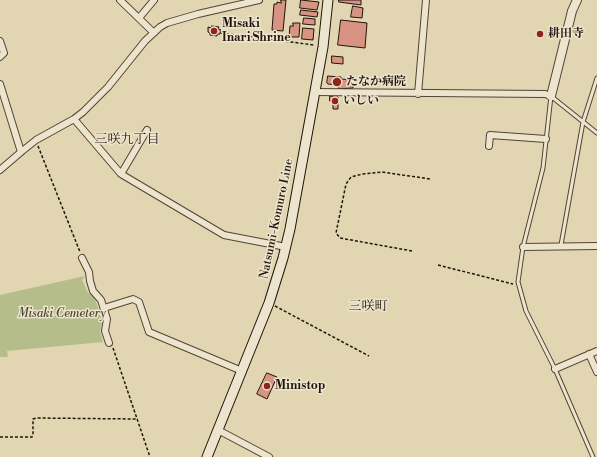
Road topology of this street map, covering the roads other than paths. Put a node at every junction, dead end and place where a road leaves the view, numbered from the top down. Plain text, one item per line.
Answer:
1 (120, 0) edge
2 (154, 0) edge
3 (259, 0) edge
4 (328, 0) edge
5 (426, 0) edge
6 (577, 0) edge
7 (139, 18) junction
8 (154, 33) junction
9 (0, 41) edge
10 (0, 57) edge
11 (597, 78) edge
12 (0, 84) edge
13 (315, 92) junction
14 (418, 94) junction
15 (551, 96) junction
16 (74, 119) junction
17 (583, 122) junction
18 (146, 130) dead end
19 (597, 134) edge
20 (546, 139) junction
21 (488, 146) dead end
22 (21, 152) junction
23 (1, 167) edge
24 (121, 174) junction
25 (561, 245) junction
26 (597, 246) edge
27 (286, 247) junction
28 (523, 247) junction
29 (82, 258) road end
30 (104, 308) junction
31 (109, 343) road end
32 (597, 351) edge
33 (589, 354) junction
34 (554, 369) junction
35 (242, 371) junction
36 (597, 372) edge
37 (218, 430) junction
38 (207, 457) edge
39 (269, 457) edge
40 (593, 457) edge

1 - 7 street
2 - 7 street
3 - 8 street
4 - 13 main road, Natsumi-Komuro Line
5 - 14 street
6 - 15 street
7 - 8 street
8 - 16 street
9 - 10 street
11 - 17 lane
12 - 22 street
13 - 14 street
13 - 27 main road, Natsumi-Komuro Line
14 - 15 street
15 - 17 lane
15 - 20 lane
16 - 22 street
16 - 24 street
17 - 19 lane
17 - 25 lane
18 - 24 street
20 - 21 street
20 - 28 lane
22 - 23 street
24 - 27 street
25 - 26 street
25 - 28 street
27 - 35 main road, Natsumi-Komuro Line
28 - 34 lane
29 - 30 street
30 - 31 street
30 - 35 street
32 - 33 street
33 - 34 street
33 - 36 street
34 - 40 lane
35 - 37 main road, Natsumi-Komuro Line
37 - 38 main road, Natsumi-Komuro Line
37 - 39 street

